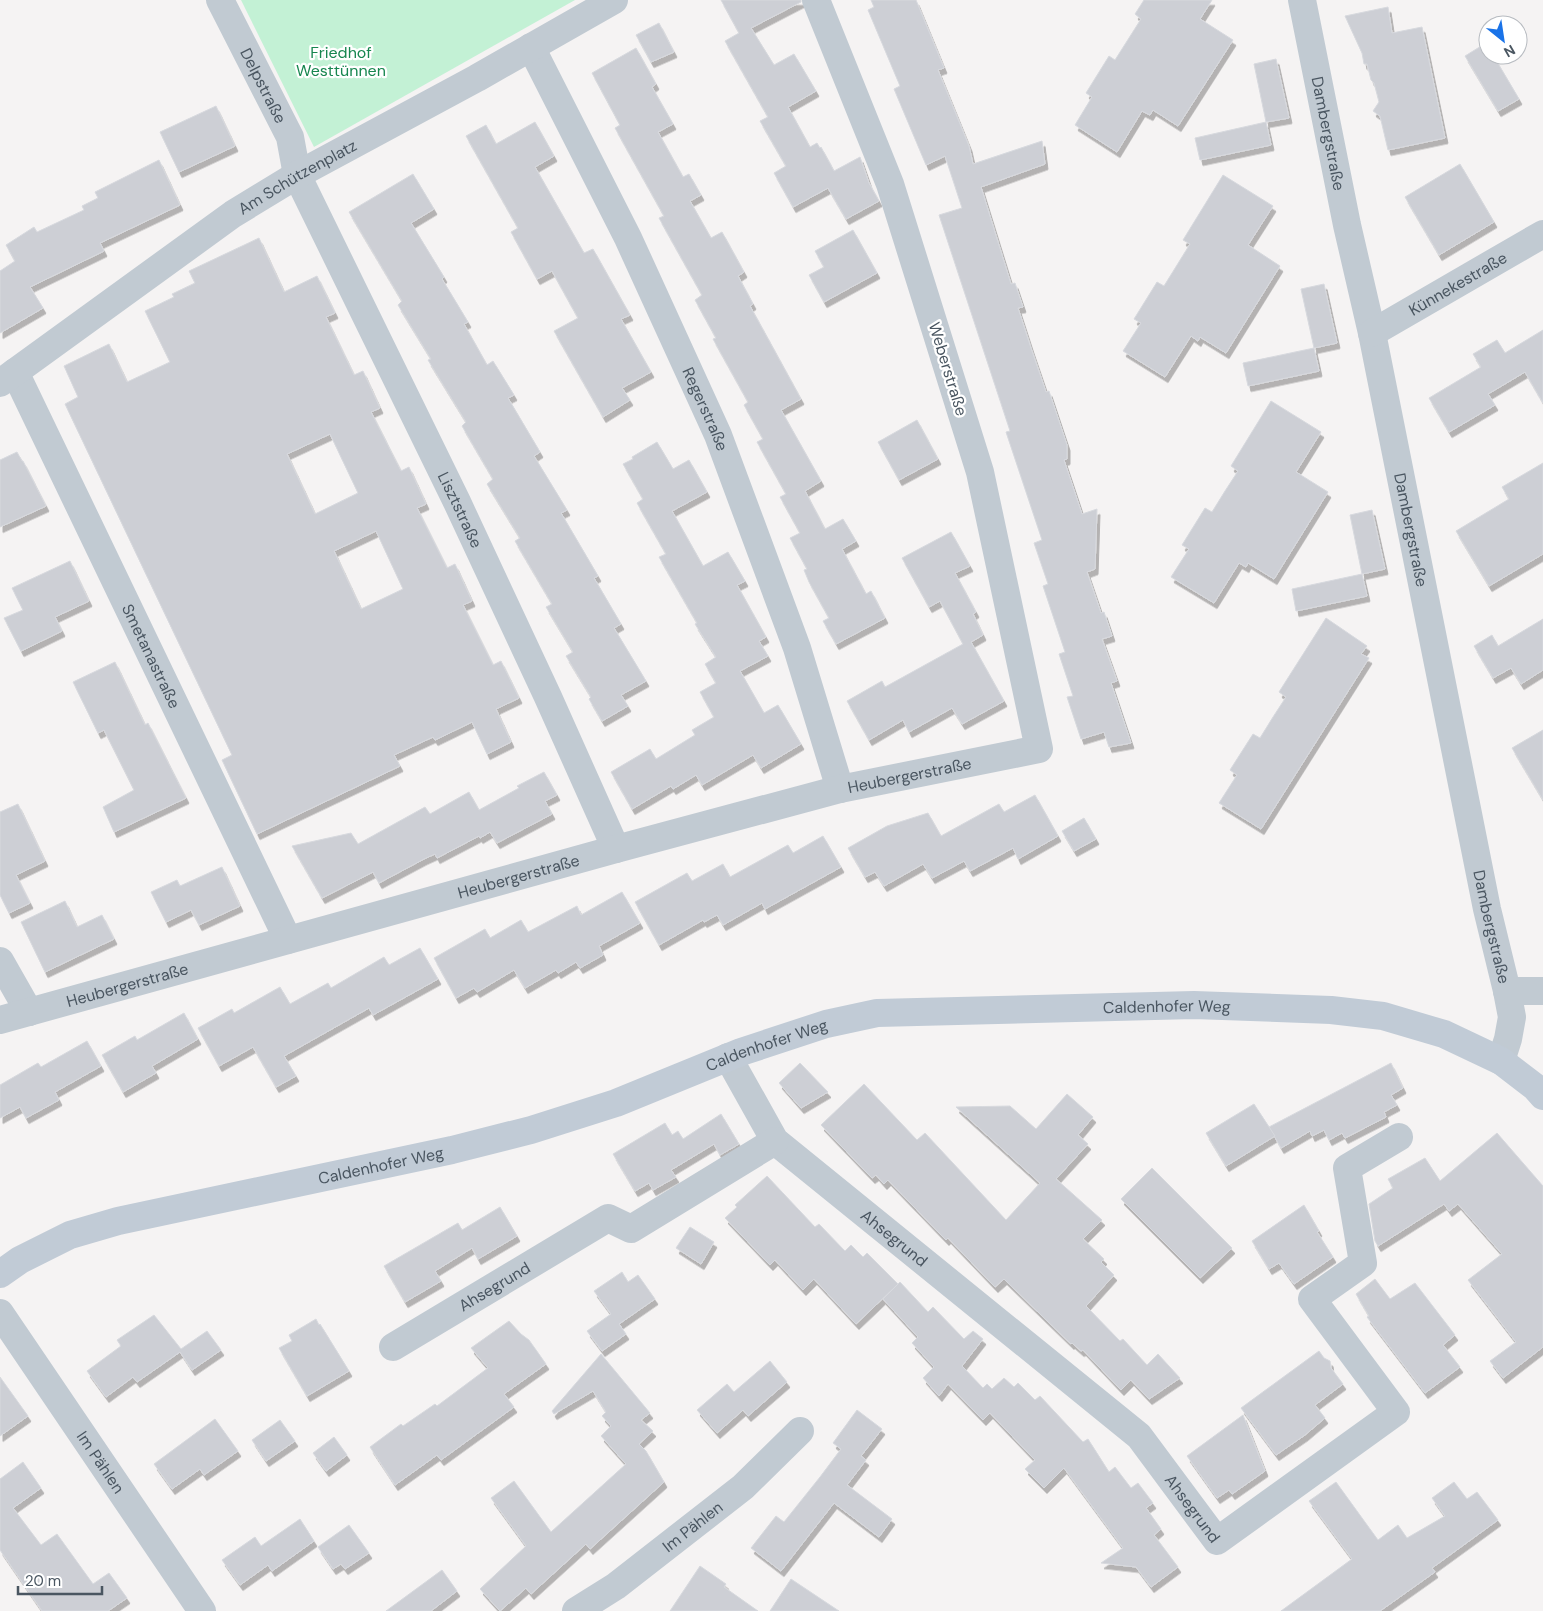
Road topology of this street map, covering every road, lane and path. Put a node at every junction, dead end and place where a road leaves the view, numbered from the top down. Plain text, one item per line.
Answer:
1 (220, 0) edge
2 (614, 0) edge
3 (816, 0) edge
4 (1302, 0) edge
5 (531, 47) junction
6 (297, 175) junction
7 (1541, 240) edge
8 (1372, 334) junction
9 (8, 377) edge
10 (1039, 749) joint
11 (840, 789) junction
12 (616, 849) junction
13 (288, 940) junction
14 (0, 961) edge
15 (1543, 991) edge
16 (1507, 992) junction
17 (29, 1012) junction
18 (0, 1020) edge
19 (728, 1057) junction
20 (1501, 1060) junction
21 (1543, 1096) edge
22 (1399, 1137) dead end
23 (775, 1141) junction
24 (0, 1274) edge
25 (0, 1313) edge
26 (393, 1346) dead end
27 (800, 1431) dead end
28 (202, 1611) edge
29 (576, 1611) edge

1 - 6 street, Delpstraße
2 - 5 street, Am Schützenplatz
3 - 10 street, Weberstraße
4 - 8 street, Dambergstraße
5 - 6 street, Am Schützenplatz
5 - 11 street, Regerstraße
6 - 9 street, Am Schützenplatz
6 - 12 street, Lisztstraße
7 - 8 street, Künnekestraße
8 - 16 street, Dambergstraße
9 - 13 street, Smetanastraße
10 - 11 street, Heubergerstraße
11 - 12 street, Heubergerstraße
12 - 13 street, Heubergerstraße
13 - 17 street, Heubergerstraße
14 - 17 street
15 - 16 street
16 - 20 street, Dambergstraße
17 - 18 street, Heubergerstraße
19 - 20 main road, Caldenhofer Weg
19 - 23 street, Ahsegrund
19 - 24 main road, Caldenhofer Weg
20 - 21 main road, Caldenhofer Weg
22 - 23 street, Ahsegrund
23 - 26 street, Ahsegrund
25 - 28 street, Im Pählen
27 - 29 street, Im Pählen

